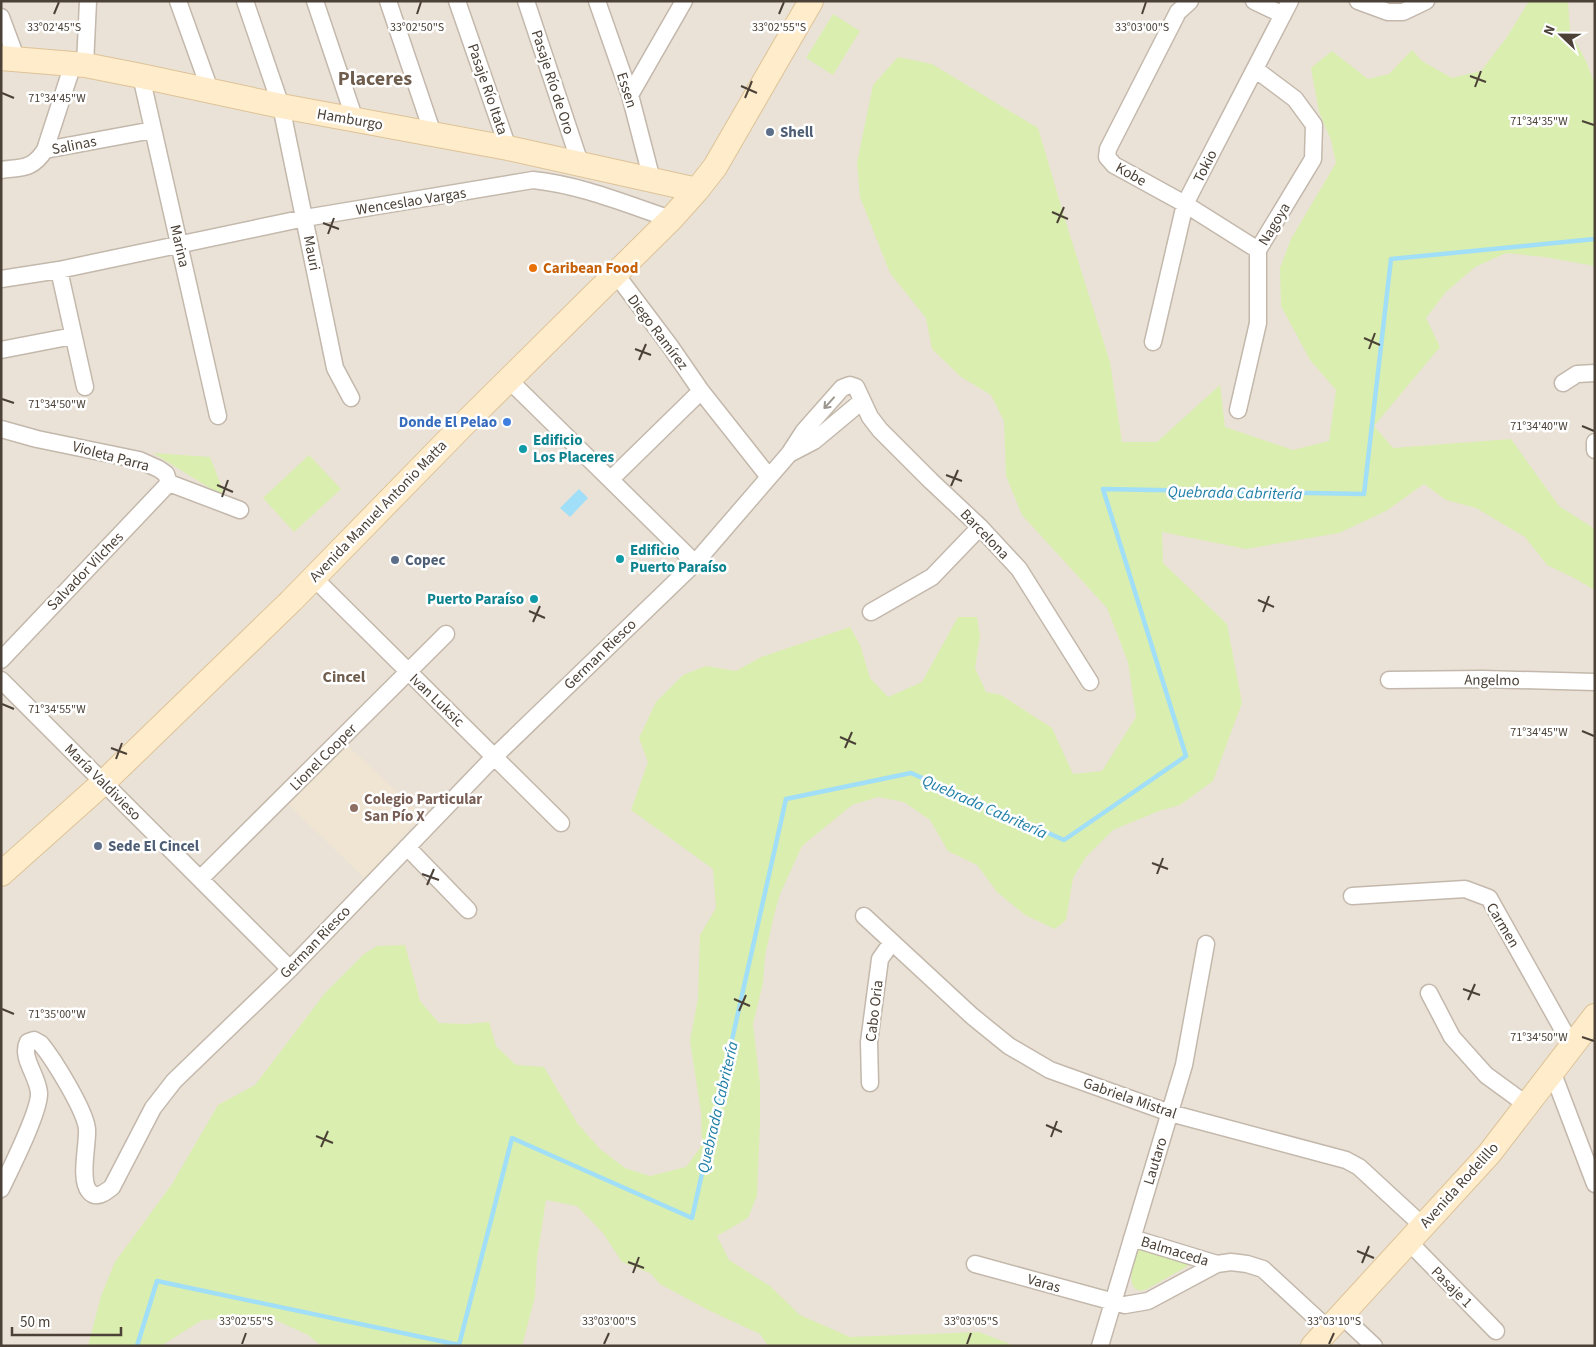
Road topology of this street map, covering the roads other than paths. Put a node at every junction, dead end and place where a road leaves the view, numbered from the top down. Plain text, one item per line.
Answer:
1 (88, 1) edge
2 (178, 1) edge
3 (245, 1) edge
4 (315, 1) edge
5 (388, 1) edge
6 (457, 1) edge
7 (526, 1) edge
8 (596, 1) edge
9 (684, 1) edge
10 (811, 1) edge
11 (1190, 1) edge
12 (1254, 1) edge
13 (1358, 1) edge
14 (1426, 1) edge
15 (1286, 8) edge
16 (1, 17) edge
17 (6, 59) edge
18 (79, 65) junction
19 (1255, 69) junction
20 (141, 76) junction
21 (210, 90) junction
22 (630, 95) junction
23 (281, 106) junction
24 (355, 120) junction
25 (153, 130) junction
26 (433, 134) junction
27 (508, 148) junction
28 (45, 150) junction
29 (580, 163) junction
30 (1, 170) edge
31 (652, 180) junction
32 (697, 190) junction
33 (1185, 204) junction
34 (305, 218) junction
35 (671, 219) junction
36 (180, 244) junction
37 (1258, 250) junction
38 (59, 270) junction
39 (615, 274) junction
40 (1, 279) edge
41 (73, 336) junction
42 (1153, 342) dead end
43 (1, 350) edge
44 (1595, 373) edge
45 (508, 379) junction
46 (1563, 383) dead end
47 (85, 387) dead end
48 (701, 391) junction
49 (351, 398) dead end
50 (862, 400) junction
51 (1238, 410) dead end
52 (218, 416) dead end
53 (1, 428) edge
54 (1595, 442) edge
55 (1595, 450) edge
56 (789, 454) junction
57 (769, 477) junction
58 (611, 479) junction
59 (170, 483) junction
60 (240, 510) dead end
61 (980, 527) junction
62 (695, 563) junction
63 (314, 578) junction
64 (871, 612) dead end
65 (446, 634) dead end
66 (1, 660) edge
67 (408, 672) junction
68 (1, 680) edge
69 (1389, 680) dead end
70 (1090, 682) dead end
71 (1595, 682) edge
72 (495, 756) junction
73 (104, 782) junction
74 (561, 822) dead end
75 (407, 847) junction
76 (1, 874) edge
77 (200, 879) junction
78 (1352, 896) dead end
79 (468, 910) dead end
80 (864, 916) dead end
81 (892, 942) junction
82 (1206, 944) dead end
83 (290, 969) junction
84 (1428, 993) dead end
85 (1595, 1016) edge
86 (1572, 1046) junction
87 (1552, 1071) junction
88 (870, 1083) dead end
89 (1526, 1105) junction
90 (1170, 1114) junction
91 (1591, 1163) edge
92 (1595, 1184) edge
93 (1, 1189) edge
94 (1416, 1234) junction
95 (1132, 1238) junction
96 (974, 1264) dead end
97 (1217, 1264) junction
98 (1113, 1303) junction
99 (1327, 1330) edge
100 (1496, 1331) dead end
101 (1100, 1346) edge
102 (1374, 1346) edge

1 - 18 street
2 - 21 street
3 - 23 street, Mauri
4 - 24 street
5 - 26 street
6 - 27 street, Pasaje Río Itata
7 - 29 street, Pasaje Río de Oro
8 - 22 street, Essen
9 - 22 street
10 - 32 main road, Avenida Manuel Antonio Matta
11 - 33 street, Kobe
12 - 15 street
13 - 14 street
15 - 19 street, Tokio
16 - 17 street
17 - 18 main road, Hamburgo
18 - 20 main road, Hamburgo
18 - 28 street
19 - 33 street, Tokio
19 - 37 street, Nagoya
20 - 21 main road, Hamburgo
20 - 25 street, Marina
21 - 23 main road, Hamburgo
22 - 31 street, Essen
23 - 24 main road, Hamburgo
23 - 34 street, Mauri
24 - 26 main road, Hamburgo
25 - 28 street, Salinas
25 - 36 street, Marina
26 - 27 main road, Hamburgo
27 - 29 main road, Hamburgo
28 - 30 street, Salinas
29 - 31 main road, Hamburgo
31 - 32 main road, Hamburgo
32 - 35 main road, Avenida Manuel Antonio Matta
33 - 37 street, Kobe
33 - 42 street, Tokio
34 - 35 street, Wenceslao Vargas
34 - 36 street, Wenceslao Vargas
34 - 49 street, Mauri
35 - 39 main road, Avenida Manuel Antonio Matta
36 - 38 street, Wenceslao Vargas
36 - 52 street, Marina
37 - 51 street, Nagoya
38 - 40 street, Wenceslao Vargas
38 - 41 street
39 - 45 main road, Avenida Manuel Antonio Matta
39 - 48 street, Diego Ramírez
41 - 43 street
41 - 47 street
44 - 46 street
45 - 58 street
45 - 63 main road, Avenida Manuel Antonio Matta
48 - 57 street, Diego Ramírez
48 - 58 street
50 - 56 street, German Riesco
50 -> 56 street, German Riesco
50 - 61 street, Barcelona
53 - 59 street, Violeta Parra
54 - 55 street
56 - 57 street, German Riesco
57 - 62 street, German Riesco
58 - 62 street
59 - 60 street, Violeta Parra
59 - 66 street, Salvador Vilches
61 - 64 street
61 - 70 street, Barcelona
62 - 72 street, German Riesco
63 - 67 street, Ivan Luksic
63 - 73 main road, Avenida Manuel Antonio Matta
65 - 67 street, Lionel Cooper
67 - 72 street, Ivan Luksic
67 - 77 street, Lionel Cooper
68 - 73 street, María Valdivieso
69 - 71 street, Angelmo
72 - 74 street, Ivan Luksic
72 - 75 street, German Riesco
73 - 76 main road, Avenida Manuel Antonio Matta
73 - 77 street, María Valdivieso
75 - 79 street
75 - 83 street, German Riesco
77 - 83 street, María Valdivieso
78 - 86 street, Carmen
80 - 81 street, Gabriela Mistral
81 - 88 street, Cabo Oria
81 - 90 street, Gabriela Mistral
82 - 90 street, Lautaro
83 - 93 street, German Riesco
84 - 89 street
85 - 86 main road, Avenida Rodelillo
86 - 87 main road, Avenida Rodelillo
87 - 89 main road, Avenida Rodelillo
87 - 91 street
89 - 94 main road, Avenida Rodelillo
90 - 94 street, Gabriela Mistral
90 - 95 street, Lautaro
91 - 92 street
94 - 99 main road, Avenida Rodelillo
94 - 100 street, Pasaje 1
95 - 97 street, Balmaceda
95 - 98 street, Lautaro
96 - 98 street, Varas
97 - 98 street, Balmaceda
97 - 99 street, Balmaceda
98 - 101 street, Lautaro
99 - 102 street, Balmaceda

